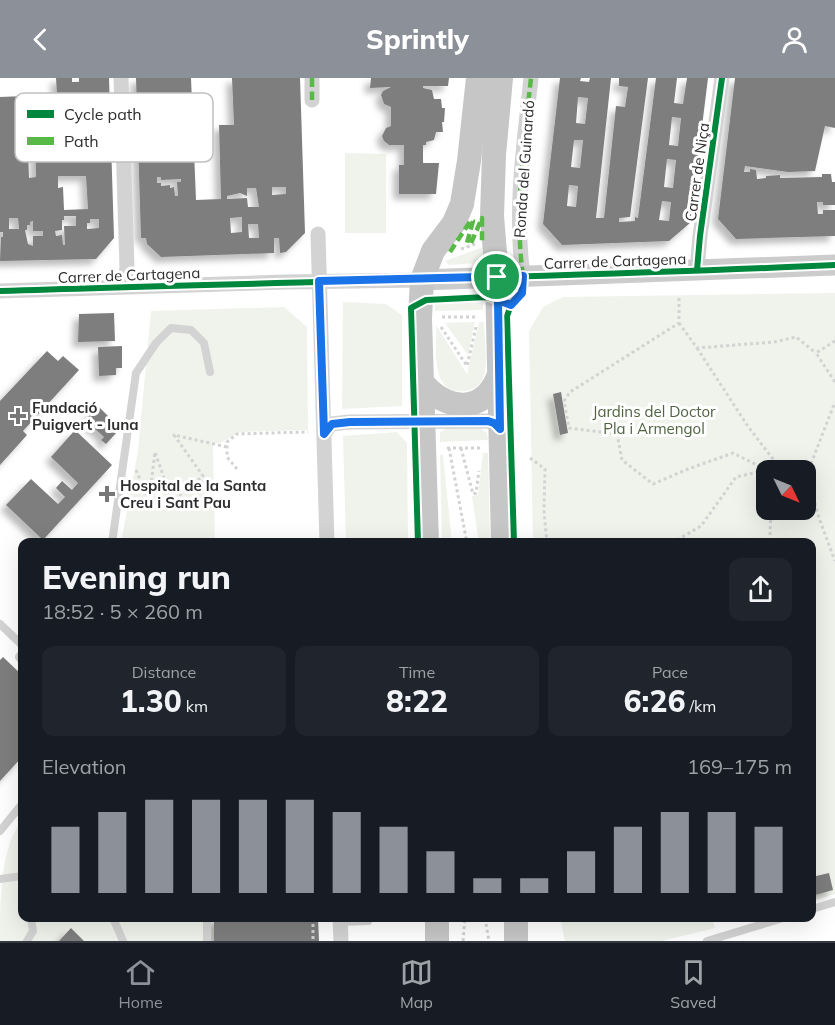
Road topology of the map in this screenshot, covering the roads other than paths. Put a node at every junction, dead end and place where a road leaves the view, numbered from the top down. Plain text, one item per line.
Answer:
1 (121, 78) edge
2 (312, 78) edge
3 (478, 78) edge
4 (501, 78) edge
5 (531, 78) edge
6 (722, 78) edge
7 (121, 93) edge
8 (312, 100) dead end
9 (124, 162) edge
10 (318, 234) dead end
11 (835, 265) edge
12 (697, 270) junction
13 (523, 276) junction
14 (497, 277) junction
15 (422, 280) junction
16 (319, 281) junction
17 (123, 286) junction
18 (0, 291) edge
19 (210, 372) dead end
20 (498, 377) junction
21 (422, 382) junction
22 (423, 422) junction
23 (500, 429) junction
24 (318, 434) junction
25 (113, 538) edge
26 (327, 538) edge
27 (427, 538) edge
28 (503, 538) edge
29 (0, 624) edge
30 (18, 641) edge
31 (18, 809) edge
32 (0, 831) edge
33 (18, 877) edge
34 (0, 879) edge
35 (835, 902) edge
36 (816, 908) edge
37 (32, 922) edge
38 (115, 922) edge
39 (207, 922) edge
40 (340, 922) edge
41 (437, 922) edge
42 (516, 922) edge
43 (770, 922) edge
44 (27, 941) edge
45 (123, 941) edge
46 (207, 941) edge
47 (341, 941) edge
48 (437, 941) edge
49 (516, 941) edge
50 (707, 941) edge

1 - 7 street
2 - 8 street
3 - 15 main road
4 - 14 main road, Ronda del Guinardó
5 - 13 street, Ronda del Guinardó
6 - 12 street, Carrer de Niça
9 - 17 street
10 - 16 street
11 - 12 street, Carrer de Cartagena
12 - 13 street, Carrer de Cartagena
13 - 14 street, Carrer de Cartagena
14 - 15 street, Carrer de Cartagena
14 - 20 main road, Ronda del Guinardó
15 - 16 street, Carrer de Cartagena
15 - 21 main road
16 - 17 street, Carrer de Cartagena
16 - 24 street
17 - 18 street, Carrer de Cartagena
19 - 25 lane
20 - 21 main road
20 - 23 main road, Ronda del Guinardó
21 - 22 main road
22 - 23 street
22 - 24 street
22 - 27 main road
23 - 28 main road, Ronda del Guinardó
24 - 26 street
29 - 30 lane
31 - 32 lane
33 - 34 lane
35 - 36 lane
37 - 44 lane
38 - 45 lane
39 - 46 lane
40 - 47 street
41 - 48 main road
42 - 49 main road
43 - 50 lane

